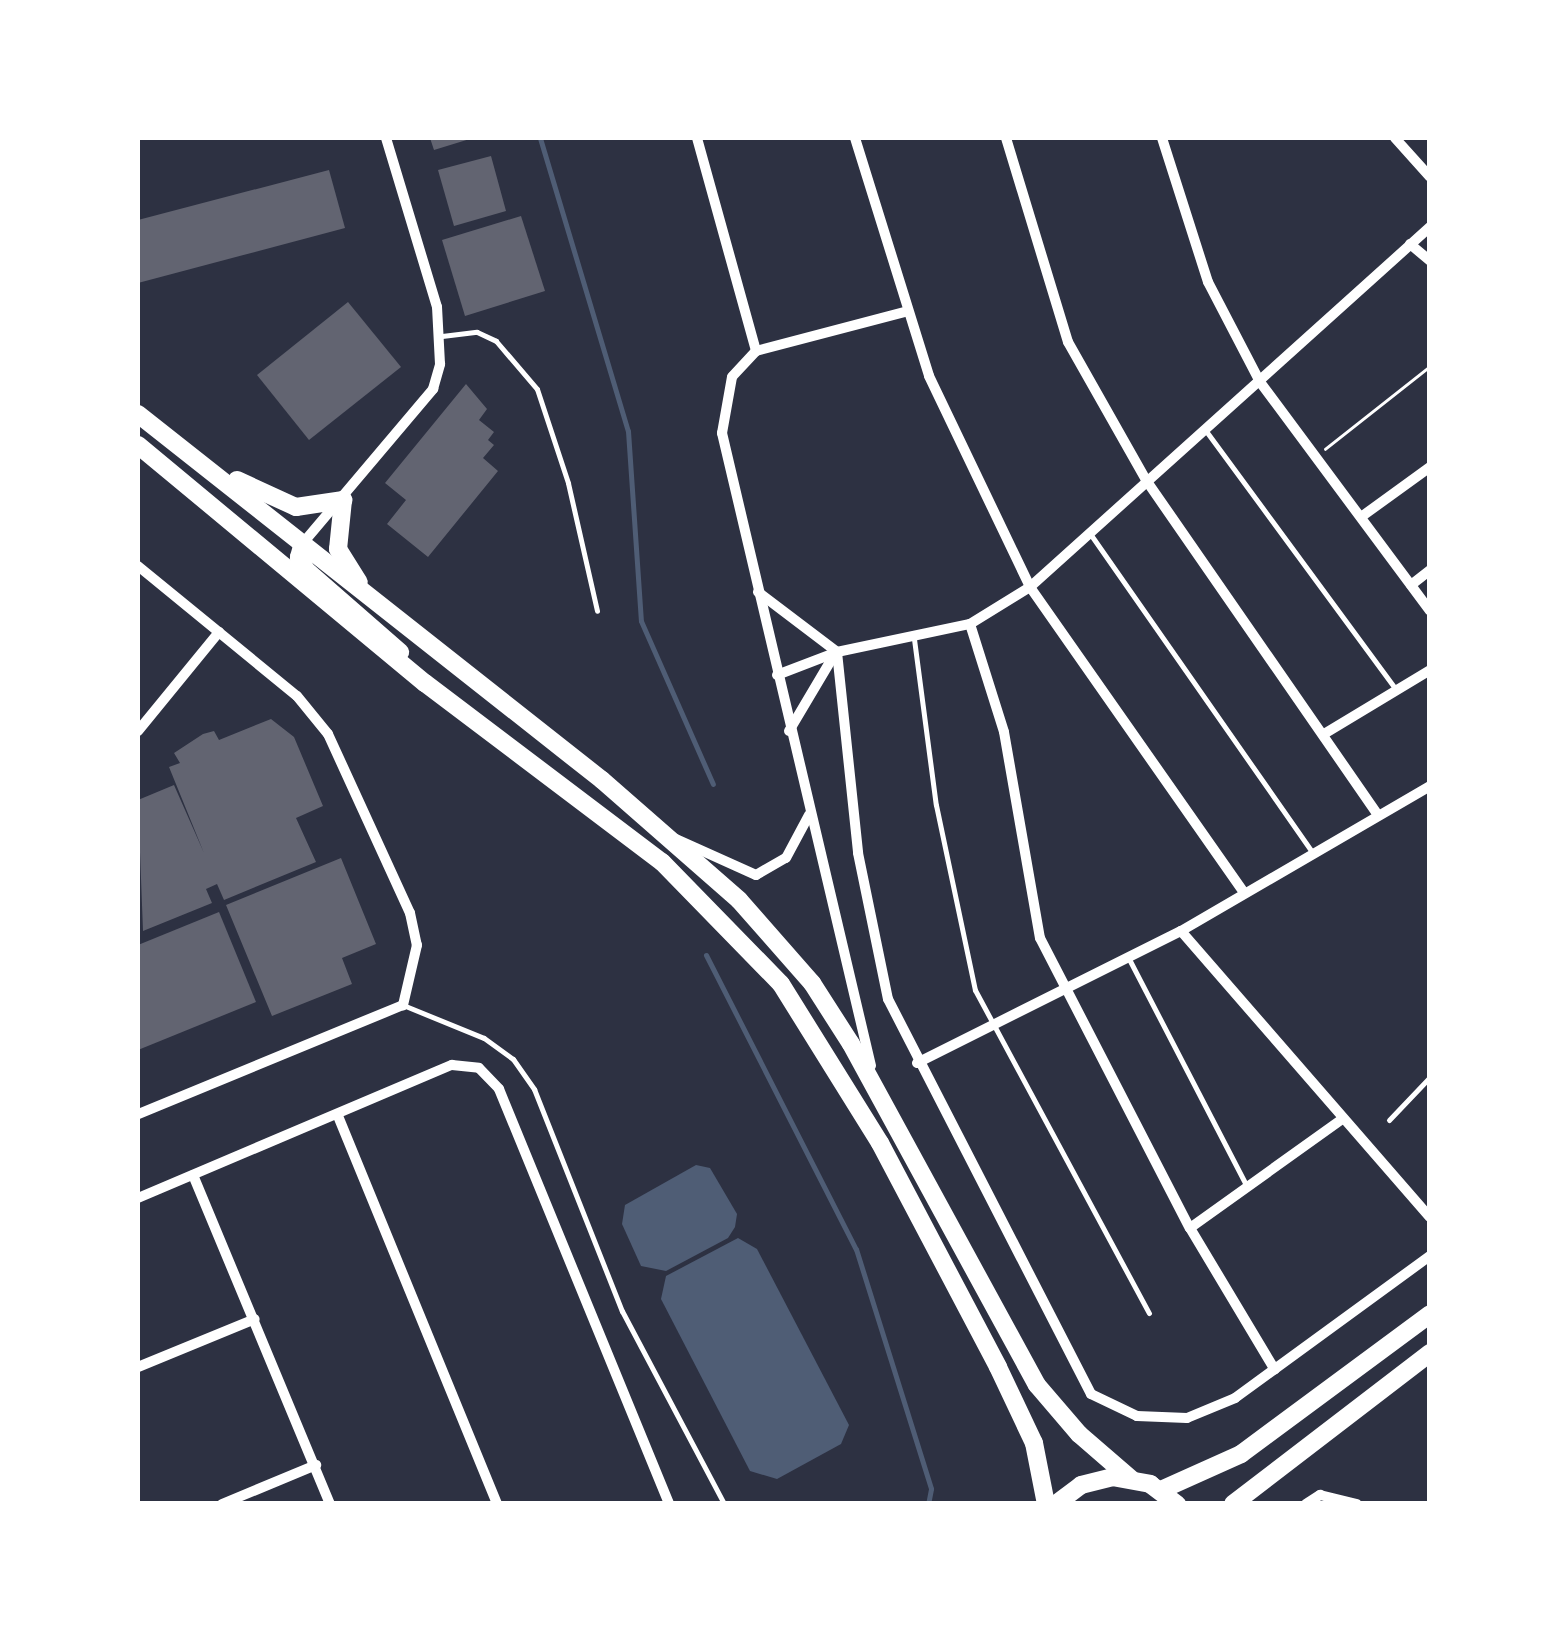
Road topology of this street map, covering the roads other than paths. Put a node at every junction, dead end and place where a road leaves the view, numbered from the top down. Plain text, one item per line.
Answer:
1 (386, 138) edge
2 (697, 138) edge
3 (855, 138) edge
4 (1006, 138) edge
5 (1162, 138) edge
6 (1394, 138) edge
7 (1430, 177) edge
8 (1430, 227) edge
9 (1410, 244) junction
10 (1430, 262) edge
11 (908, 311) junction
12 (442, 336) junction
13 (756, 351) junction
14 (1260, 382) junction
15 (138, 414) edge
16 (1204, 429) junction
17 (172, 442) junction
18 (138, 444) edge
19 (1430, 467) edge
20 (166, 469) junction
21 (1146, 480) junction
22 (343, 500) junction
23 (1361, 517) junction
24 (1090, 533) junction
25 (303, 543) junction
26 (138, 566) edge
27 (1430, 570) edge
28 (1411, 585) junction
29 (1030, 587) junction
30 (758, 592) junction
31 (379, 608) junction
32 (596, 611) dead end
33 (1430, 611) edge
34 (970, 624) junction
35 (219, 632) junction
36 (914, 639) junction
37 (837, 652) junction
38 (1430, 670) edge
39 (777, 675) junction
40 (425, 683) junction
41 (1396, 690) junction
42 (138, 731) edge
43 (789, 731) junction
44 (1324, 734) junction
45 (1430, 786) edge
46 (809, 814) junction
47 (1377, 814) junction
48 (671, 837) junction
49 (1313, 854) junction
50 (1243, 891) junction
51 (1181, 931) junction
52 (1128, 956) junction
53 (1065, 988) junction
54 (403, 1005) junction
55 (995, 1024) junction
56 (917, 1063) junction
57 (1430, 1077) edge
58 (878, 1090) junction
59 (138, 1114) edge
60 (338, 1116) junction
61 (1341, 1120) junction
62 (1389, 1120) dead end
63 (194, 1175) junction
64 (1246, 1186) junction
65 (138, 1198) edge
66 (1430, 1217) edge
67 (1190, 1228) junction
68 (1430, 1256) edge
69 (1148, 1313) dead end
70 (1430, 1314) edge
71 (255, 1318) junction
72 (1430, 1353) edge
73 (138, 1366) edge
74 (1274, 1370) junction
75 (316, 1465) junction
76 (1132, 1479) junction
77 (1161, 1490) junction
78 (222, 1504) edge
79 (330, 1504) edge
80 (497, 1504) edge
81 (668, 1504) edge
82 (724, 1504) edge
83 (1046, 1504) edge
84 (1056, 1504) edge
85 (1177, 1504) edge
86 (1233, 1504) edge
87 (1306, 1504) edge
88 (1356, 1504) edge

1 - 12 street
2 - 13 street
3 - 11 street
4 - 21 street
5 - 14 street
6 - 7 street
8 - 9 street
9 - 10 street
9 - 14 street
11 - 13 street
11 - 29 street
12 - 22 street
12 - 32 lane
13 - 30 street
14 - 16 street
14 - 23 street
15 - 17 main road
16 - 21 street
16 - 41 lane
17 - 22 main road
17 - 25 main road
18 - 20 main road
19 - 23 street
20 - 25 main road
20 - 40 main road
21 - 24 street
21 - 44 street
22 - 25 street
22 - 31 main road
23 - 28 street
24 - 29 street
24 - 49 lane
25 - 31 main road
25 - 40 main road
26 - 35 street
27 - 28 street
28 - 33 street
29 - 34 street
29 - 50 street
30 - 37 street
30 - 39 street
31 - 48 main road
34 - 36 street
34 - 53 street
35 - 42 street
35 - 54 street
36 - 37 street
36 - 55 lane
37 - 39 street
37 - 43 street
37 - 56 street
38 - 41 street
39 - 43 street
40 - 83 main road
41 - 44 street
43 - 46 street
44 - 47 street
45 - 47 street
46 - 48 street
46 - 58 street
47 - 49 street
48 - 58 main road
49 - 50 street
50 - 51 street
51 - 52 street
51 - 61 street
52 - 53 street
52 - 64 lane
53 - 55 street
53 - 67 street
54 - 59 street
54 - 82 lane
55 - 56 street
55 - 69 lane
56 - 74 street
57 - 62 lane
58 - 76 main road
60 - 63 street
60 - 80 street
60 - 81 street
61 - 64 street
61 - 66 street
63 - 65 street
63 - 71 street
64 - 67 street
67 - 74 street
68 - 74 street
70 - 77 main road
71 - 73 street
71 - 75 street
72 - 86 main road
75 - 78 street
75 - 79 street
76 - 77 main road
76 - 84 main road
77 - 85 main road
87 - 88 street

